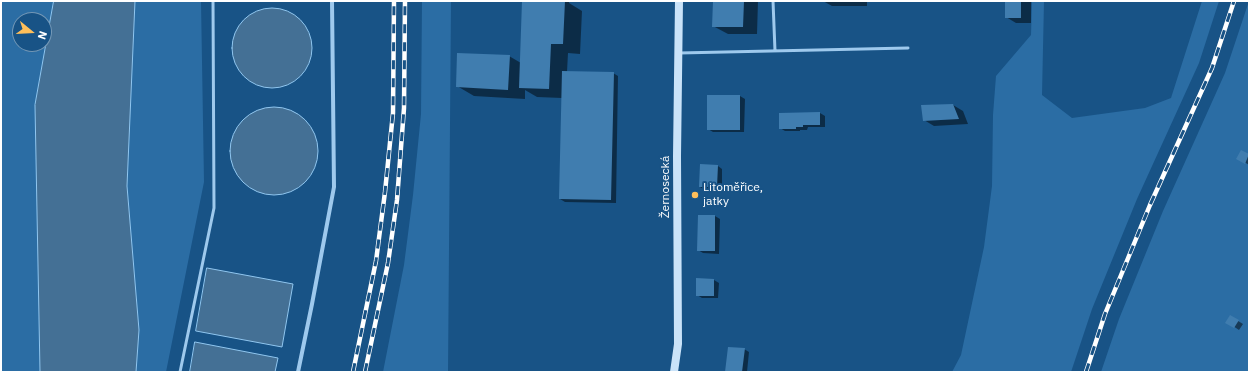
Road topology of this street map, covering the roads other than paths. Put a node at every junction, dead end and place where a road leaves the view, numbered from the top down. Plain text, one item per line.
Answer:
1 (213, 1) edge
2 (332, 1) edge
3 (679, 1) edge
4 (773, 1) edge
5 (908, 48) dead end
6 (775, 51) junction
7 (679, 53) junction
8 (180, 372) edge
9 (298, 372) edge
10 (674, 372) edge

1 - 8 lane
2 - 9 street
3 - 7 main road, Žernosecká
4 - 6 lane
5 - 6 lane
6 - 7 lane
7 - 10 main road, Žernosecká

